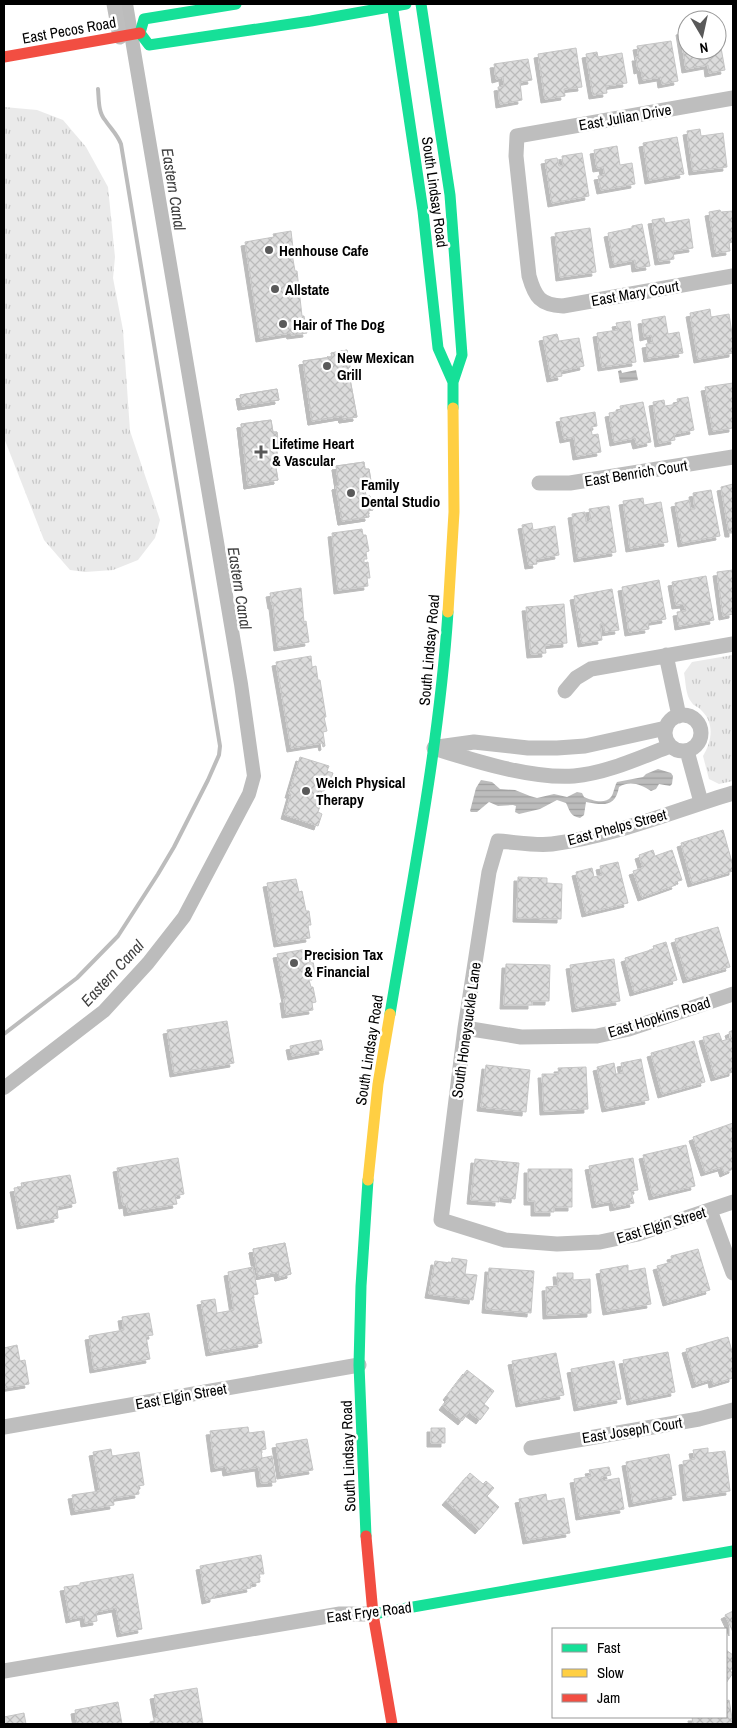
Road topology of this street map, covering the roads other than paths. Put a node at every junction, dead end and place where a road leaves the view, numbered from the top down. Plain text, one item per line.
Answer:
1 (114, 4) edge
2 (236, 4) edge
3 (406, 4) edge
4 (421, 4) edge
5 (392, 5) edge
6 (140, 33) junction
7 (122, 36) junction
8 (4, 57) edge
9 (733, 98) edge
10 (733, 276) edge
11 (538, 298) joint
12 (453, 382) junction
13 (733, 457) edge
14 (539, 484) dead end
15 (733, 644) edge
16 (666, 655) junction
17 (565, 691) dead end
18 (679, 716) junction
19 (666, 728) junction
20 (670, 746) junction
21 (434, 748) junction
22 (687, 751) junction
23 (733, 793) edge
24 (701, 802) junction
25 (498, 841) joint
26 (733, 994) edge
27 (465, 1028) junction
28 (733, 1202) edge
29 (710, 1210) junction
30 (441, 1220) joint
31 (733, 1273) edge
32 (359, 1365) junction
33 (733, 1410) edge
34 (4, 1427) edge
35 (531, 1448) dead end
36 (733, 1551) edge
37 (373, 1614) junction
38 (4, 1671) edge
39 (392, 1724) edge

1 - 7 street
2 - 6 main road
3 - 5 main road
4 - 12 main road, South Lindsay Road
5 - 6 main road
5 - 12 main road, South Lindsay Road
6 - 7 main road, East Pecos Road
7 - 8 main road, East Pecos Road
9 - 11 street, East Julian Drive
10 - 11 street, East Mary Court
12 - 21 main road, South Lindsay Road
13 - 14 street, East Benrich Court
15 - 16 street
16 - 17 street
16 - 18 street
18 - 19 street
18 - 22 street
19 - 20 street
19 - 21 street
20 - 21 street
20 - 22 street
21 - 32 main road, South Lindsay Road
22 - 24 street
23 - 24 street, East Phelps Street
24 - 25 street, East Phelps Street
25 - 27 street, South Honeysuckle Lane
26 - 27 street, East Hopkins Road
27 - 30 street, South Honeysuckle Lane
28 - 29 street, East Elgin Street
29 - 30 street, East Elgin Street
29 - 31 street
32 - 34 street, East Elgin Street
32 - 37 main road, South Lindsay Road
33 - 35 street, East Joseph Court
36 - 37 main road, East Frye Road
37 - 38 street, East Frye Road
37 - 39 main road, South Lindsay Road

